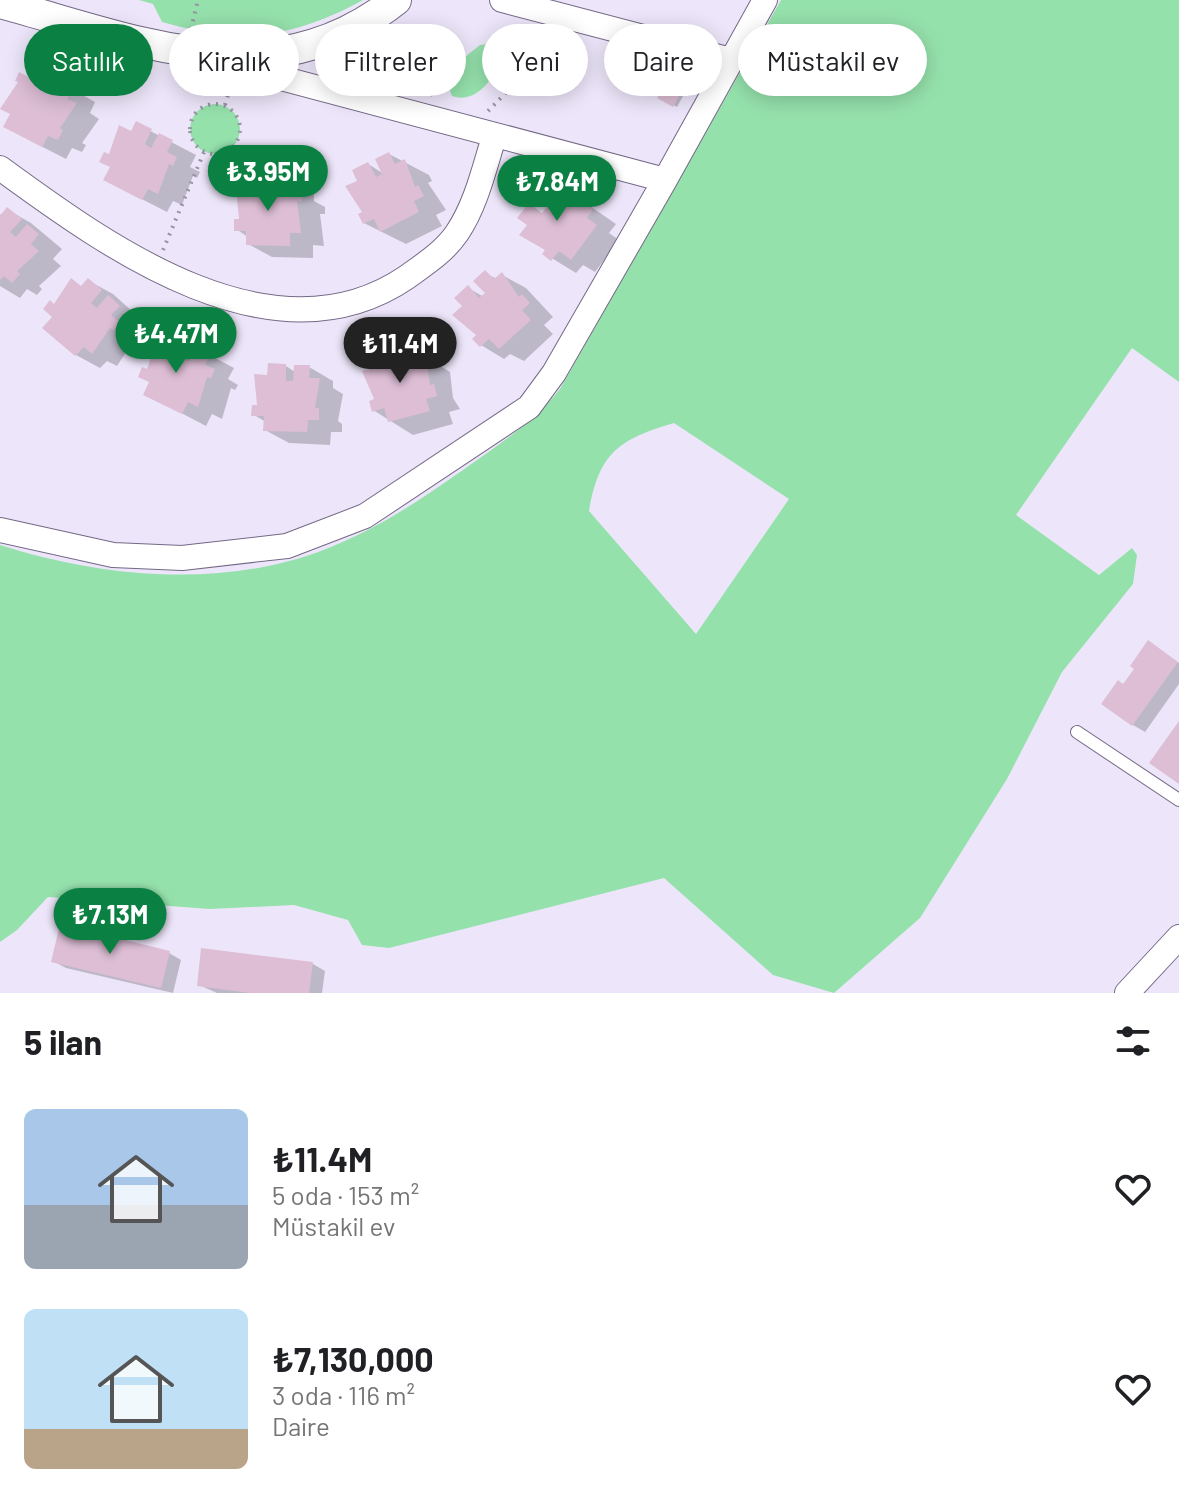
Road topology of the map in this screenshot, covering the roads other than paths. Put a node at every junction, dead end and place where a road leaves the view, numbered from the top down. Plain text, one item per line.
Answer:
1 (396, 0) edge
2 (502, 0) edge
3 (765, 0) edge
4 (0, 3) edge
5 (169, 47) edge
6 (299, 49) edge
7 (731, 60) junction
8 (299, 83) edge
9 (494, 137) junction
10 (0, 168) edge
11 (665, 180) junction
12 (0, 530) edge
13 (1077, 732) dead end
14 (1179, 800) edge
15 (1179, 937) edge
16 (1127, 993) edge

1 - 6 street
2 - 7 street
3 - 7 street
4 - 5 street
7 - 11 street
8 - 9 street
9 - 10 street
9 - 11 street
11 - 12 street
13 - 14 lane
15 - 16 street

